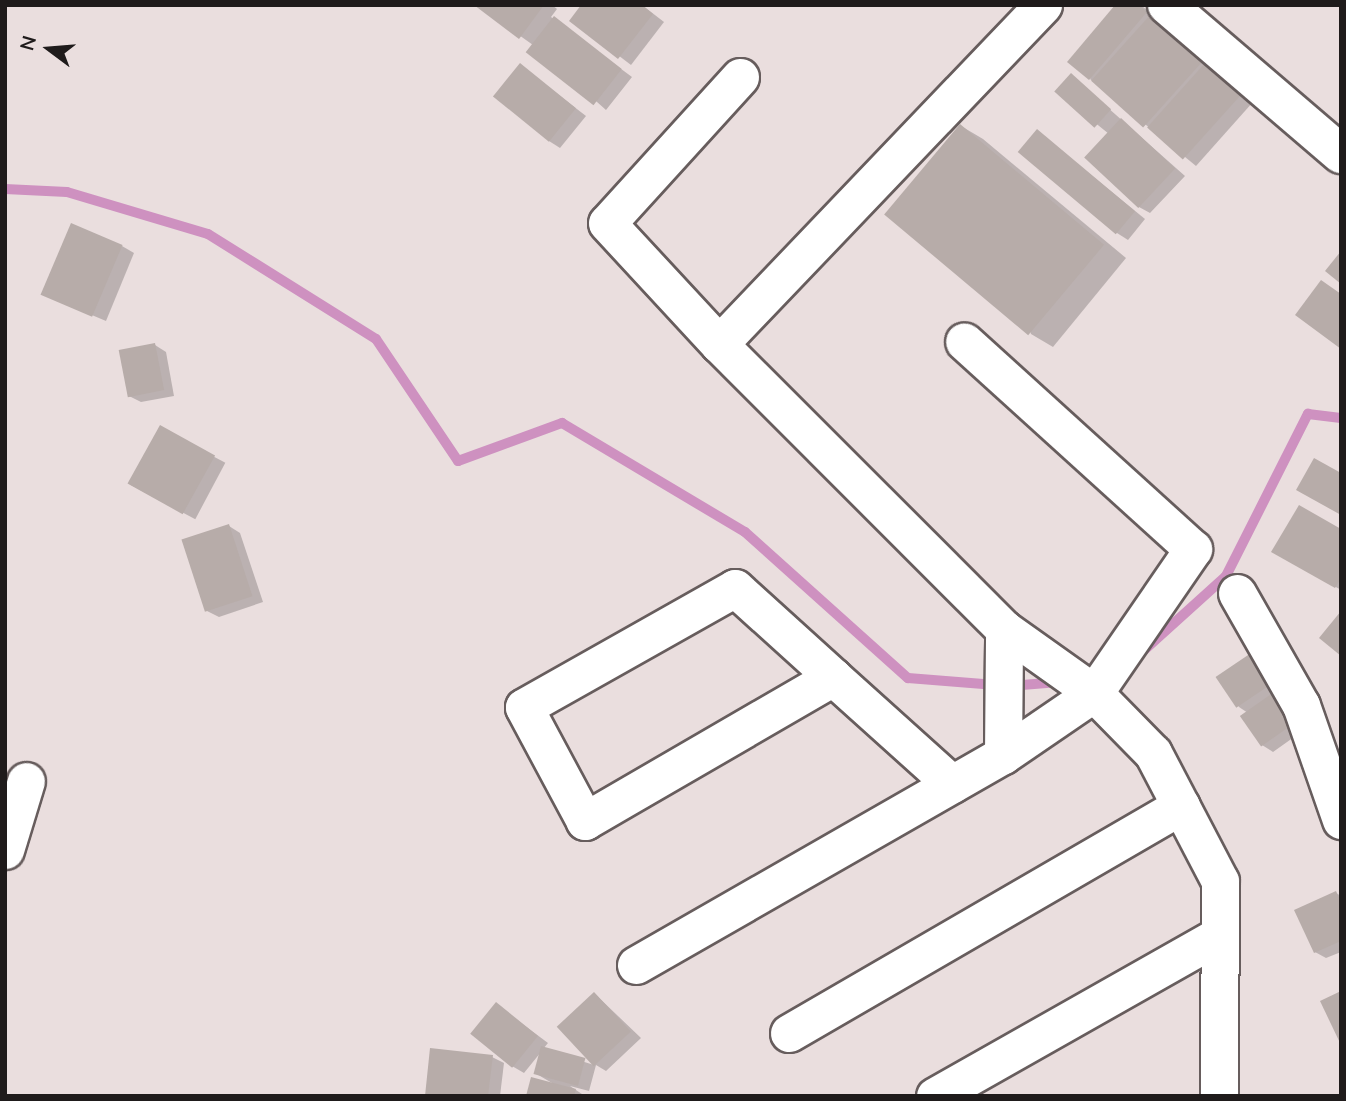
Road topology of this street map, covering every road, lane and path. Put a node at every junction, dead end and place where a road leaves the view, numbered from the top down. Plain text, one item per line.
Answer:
1 (1043, 5) edge
2 (1167, 5) edge
3 (740, 77) dead end
4 (1341, 154) edge
5 (964, 341) dead end
6 (719, 344) junction
7 (1237, 593) dead end
8 (1003, 629) junction
9 (833, 677) junction
10 (1094, 693) junction
11 (1003, 755) junction
12 (26, 781) dead end
13 (953, 784) junction
14 (1181, 806) junction
15 (1341, 820) edge
16 (5, 850) edge
17 (1220, 935) junction
18 (636, 965) dead end
19 (789, 1033) dead end
20 (1211, 1091) edge
21 (934, 1096) edge

1 - 6 street
2 - 4 main road
3 - 6 street
5 - 10 street
6 - 8 street
7 - 15 street
8 - 10 street
8 - 11 street
9 - 9 street
9 - 13 street
10 - 11 street
10 - 14 street
11 - 13 street
12 - 16 street
13 - 18 street
14 - 17 street
14 - 19 street
17 - 20 street
17 - 21 street

